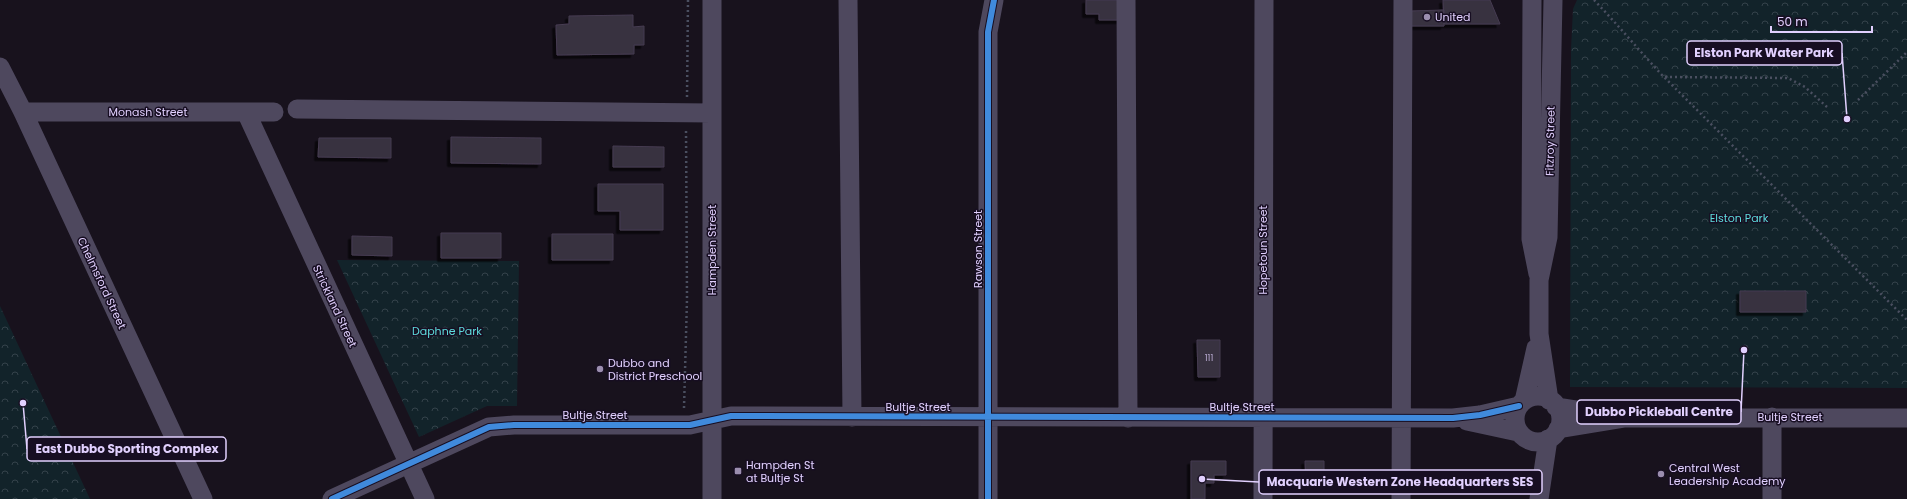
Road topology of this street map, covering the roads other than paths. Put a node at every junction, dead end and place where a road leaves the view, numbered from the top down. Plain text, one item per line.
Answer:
1 (712, 0) edge
2 (848, 0) edge
3 (982, 0) edge
4 (994, 0) edge
5 (1126, 0) edge
6 (1264, 0) edge
7 (1403, 0) edge
8 (1532, 0) edge
9 (1553, 0) edge
10 (988, 32) junction
11 (0, 67) edge
12 (297, 109) dead end
13 (23, 112) junction
14 (246, 112) junction
15 (274, 112) dead end
16 (712, 113) junction
17 (1540, 280) junction
18 (1539, 334) junction
19 (1553, 403) junction
20 (1522, 404) junction
21 (852, 417) junction
22 (988, 417) junction
23 (1263, 417) junction
24 (1772, 417) junction
25 (1128, 418) junction
26 (1400, 418) junction
27 (1454, 418) junction
28 (1625, 418) junction
29 (1907, 418) edge
30 (712, 420) junction
31 (1553, 434) junction
32 (1522, 435) junction
33 (409, 464) junction
34 (1539, 496) edge
35 (203, 499) edge
36 (332, 499) edge
37 (425, 499) edge
38 (712, 499) edge
39 (988, 499) edge
40 (1263, 499) edge
41 (1401, 499) edge
42 (1772, 499) edge

1 - 16 street, Hampden Street
2 - 21 street
3 - 10 street, Rawson Street
4 - 10 street, Rawson Street
5 - 25 street
6 - 23 street, Hopetoun Street
7 - 26 street
8 - 17 street, Fitzroy Street
9 - 17 street, Fitzroy Street
10 - 22 street, Rawson Street
11 - 13 street, Chelmsford Street
12 - 16 street
13 - 14 street, Monash Street
13 - 35 street, Chelmsford Street
14 - 15 street, Monash Street
14 - 33 street, Strickland Street
16 - 30 street, Hampden Street
17 - 18 street, Fitzroy Street
18 - 19 street, Fitzroy Street
18 - 20 street, Fitzroy Street
19 - 20 street
19 - 28 street, Bultje Street
19 - 31 street
20 - 27 street, Bultje Street
20 - 32 street
21 - 22 street, Bultje Street
21 - 30 street, Bultje Street
22 - 25 street, Bultje Street
22 - 39 street, Rawson Street
23 - 25 street, Bultje Street
23 - 26 street, Bultje Street
23 - 40 street, Hopetoun Street
24 - 28 street, Bultje Street
24 - 29 street, Bultje Street
24 - 42 street
26 - 27 street, Bultje Street
26 - 41 street
27 - 32 street, Bultje Street
28 - 31 street, Bultje Street
30 - 33 street, Bultje Street
30 - 38 street, Hampden Street
31 - 32 street
31 - 34 street
32 - 34 street
33 - 36 street, Bultje Street
33 - 37 street, Strickland Street

